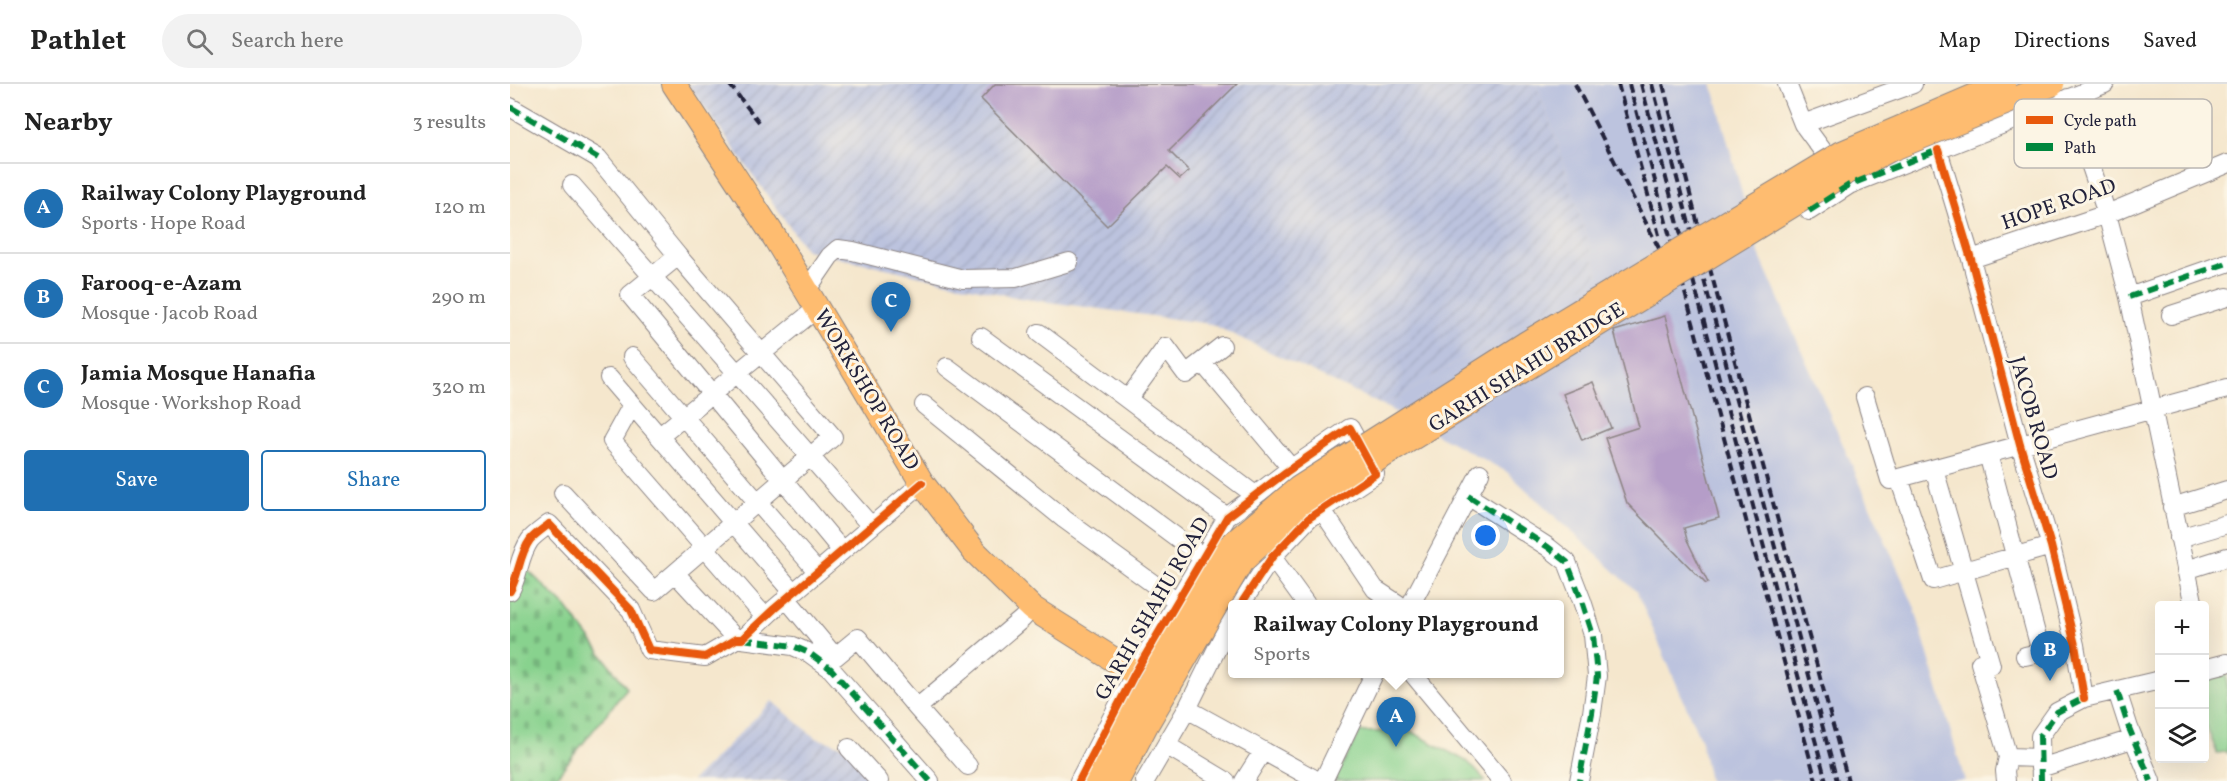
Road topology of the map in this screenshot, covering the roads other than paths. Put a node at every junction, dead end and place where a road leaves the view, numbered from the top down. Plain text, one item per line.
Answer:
1 (674, 84) edge
2 (1787, 84) edge
3 (1913, 84) edge
4 (2003, 84) edge
5 (2104, 84) edge
6 (2060, 91) edge
7 (2037, 99) edge
8 (2043, 99) edge
9 (510, 107) edge
10 (2014, 107) edge
11 (2014, 113) edge
12 (1803, 124) junction
13 (1938, 150) junction
14 (2227, 164) edge
15 (2089, 168) edge
16 (572, 185) dead end
17 (1849, 185) junction
18 (1809, 211) dead end
19 (2107, 214) junction
20 (678, 256) junction
21 (1971, 259) junction
22 (1069, 262) dead end
23 (2227, 263) edge
24 (653, 277) junction
25 (2129, 297) junction
26 (2227, 297) edge
27 (811, 300) junction
28 (2171, 315) dead end
29 (1039, 333) dead end
30 (981, 337) dead end
31 (1222, 346) dead end
32 (763, 354) junction
33 (632, 357) dead end
34 (1202, 362) junction
35 (947, 366) dead end
36 (738, 374) junction
37 (609, 378) dead end
38 (2227, 389) edge
39 (712, 394) junction
40 (1865, 397) dead end
41 (1128, 399) junction
42 (632, 405) junction
43 (924, 405) dead end
44 (2154, 409) junction
45 (684, 417) junction
46 (660, 436) junction
47 (2020, 445) junction
48 (1988, 454) junction
49 (810, 457) junction
50 (1291, 468) junction
51 (1935, 469) junction
52 (1480, 473) dead end
53 (1899, 478) junction
54 (783, 480) junction
55 (922, 483) junction
56 (2227, 490) edge
57 (564, 493) dead end
58 (1255, 495) junction
59 (1468, 496) junction
60 (757, 502) junction
61 (2172, 507) junction
62 (1322, 510) junction
63 (1227, 517) junction
64 (734, 523) junction
65 (2227, 524) edge
66 (871, 526) junction
67 (2179, 538) junction
68 (2051, 546) junction
69 (704, 548) junction
70 (842, 551) junction
71 (2015, 556) junction
72 (1203, 557) junction
73 (1272, 557) junction
74 (2227, 557) edge
75 (2186, 570) junction
76 (1964, 571) junction
77 (818, 572) junction
78 (675, 573) junction
79 (510, 591) edge
80 (790, 595) junction
81 (1244, 600) edge
82 (1303, 600) edge
83 (1392, 600) edge
84 (1413, 600) edge
85 (1178, 601) junction
86 (2193, 601) edge
87 (1032, 608) junction
88 (765, 617) junction
89 (1228, 628) edge
90 (739, 639) junction
91 (2075, 645) junction
92 (2227, 663) edge
93 (2209, 664) edge
94 (1135, 673) junction
95 (1372, 678) edge
96 (1416, 678) edge
97 (2155, 681) edge
98 (2117, 691) junction
99 (2084, 698) junction
100 (916, 708) junction
101 (1187, 710) junction
102 (2126, 741) dead end
103 (1166, 745) junction
104 (849, 748) dead end
105 (1263, 751) junction
106 (2008, 757) junction
107 (968, 766) dead end
108 (2040, 769) edge
109 (879, 781) edge
110 (930, 781) edge
111 (1079, 781) edge
112 (1097, 781) edge
113 (1117, 781) edge
114 (1145, 781) edge
115 (1226, 781) edge
116 (1244, 781) edge
117 (1318, 781) edge
118 (1323, 781) edge
119 (1502, 781) edge
120 (1579, 781) edge
121 (2006, 781) edge
122 (2151, 781) edge

1 - 27 main road, WORKSHOP ROAD
2 - 12 street
3 - 12 street
4 - 112 main road, GARHI SHAHU BRIDGE, bridge
5 - 6 street
6 - 7 main road, GARHI SHAHU BRIDGE, bridge
6 - 8 street
9 - 20 street
10 - 113 main road, GARHI SHAHU BRIDGE, bridge
11 - 13 street
12 - 17 street
13 - 17 street
13 - 21 street, JACOB ROAD
14 - 19 street, HOPE ROAD
15 - 19 street
16 - 24 street
17 - 18 street
19 - 21 street, HOPE ROAD
19 - 25 street
20 - 24 street
20 - 32 street
21 - 47 street, JACOB ROAD
22 - 27 street
23 - 25 street
24 - 36 street
24 - 39 street
25 - 44 street
26 - 28 street
27 - 32 street
27 - 55 main road, WORKSHOP ROAD
29 - 41 street
30 - 63 street
31 - 34 street
32 - 36 street
32 - 49 street
33 - 45 street
34 - 41 street
34 - 50 street
35 - 72 street
36 - 39 street
36 - 49 street
37 - 42 street
38 - 44 street
39 - 45 street
39 - 54 street
40 - 53 street
41 - 58 street
42 - 46 street
42 - 69 street
43 - 85 street
44 - 47 street
44 - 61 street
45 - 46 street
45 - 60 street
46 - 64 street
47 - 48 street
47 - 68 street, JACOB ROAD
48 - 51 street
48 - 71 street
49 - 54 street
49 - 66 street
50 - 58 street, GARHI SHAHU ROAD
50 - 62 street, GARHI SHAHU ROAD
51 - 53 street
51 - 76 street
52 - 59 street
53 - 76 street
54 - 60 street
54 - 70 street
55 - 66 street
55 - 87 main road, WORKSHOP ROAD
56 - 61 street
57 - 78 street
58 - 63 street, GARHI SHAHU ROAD
59 - 84 street
59 - 120 street
60 - 64 street
60 - 77 street
61 - 67 street
62 - 73 street, GARHI SHAHU ROAD
62 - 83 street
63 - 72 street, GARHI SHAHU ROAD
64 - 69 street
64 - 80 street
65 - 67 street
66 - 70 street
67 - 75 street
68 - 71 street
68 - 91 street, JACOB ROAD
69 - 78 street
69 - 88 street
70 - 77 street
71 - 76 street
71 - 91 street
72 - 85 street, GARHI SHAHU ROAD
73 - 81 street, GARHI SHAHU ROAD
73 - 82 street
74 - 75 street
75 - 86 street
76 - 106 street
77 - 80 street
78 - 90 street
79 - 90 street
80 - 88 street
80 - 100 street
85 - 94 street, GARHI SHAHU ROAD
87 - 94 main road, WORKSHOP ROAD
87 - 100 street
88 - 90 street
89 - 101 street
90 - 110 street
91 - 99 street, JACOB ROAD
92 - 93 street
94 - 111 street, GARHI SHAHU ROAD
95 - 118 street
96 - 119 street
97 - 98 street
98 - 99 street
98 - 122 street
99 - 108 street
100 - 107 street
101 - 103 street
101 - 105 street
102 - 108 street
103 - 114 street
103 - 115 street
104 - 109 street
105 - 116 street
105 - 117 street
106 - 108 street
106 - 121 street

